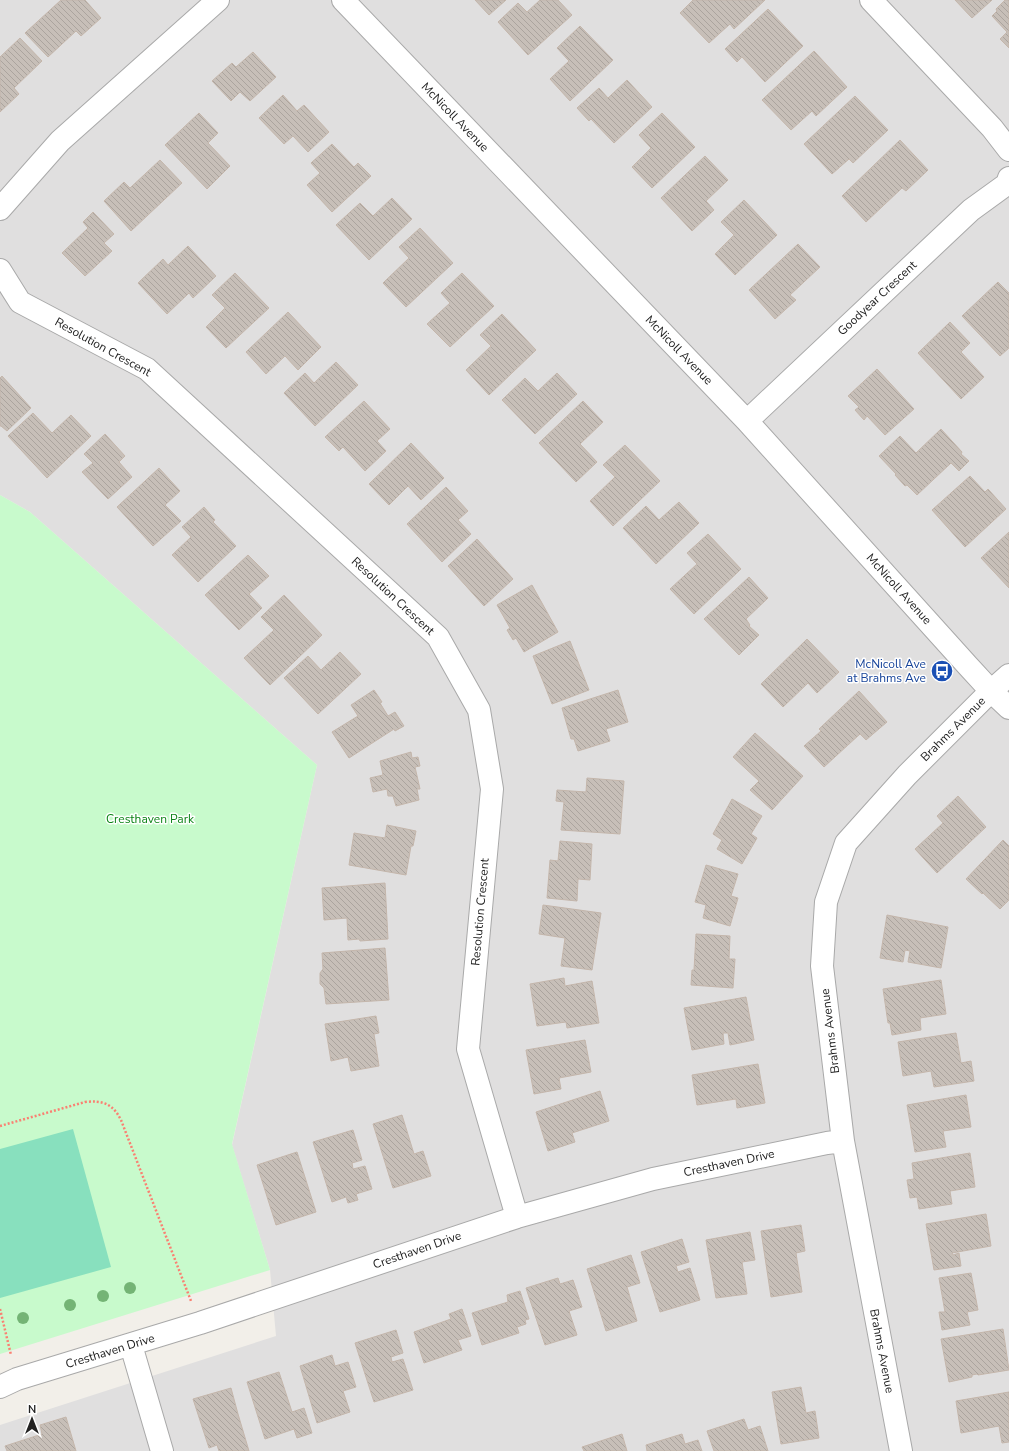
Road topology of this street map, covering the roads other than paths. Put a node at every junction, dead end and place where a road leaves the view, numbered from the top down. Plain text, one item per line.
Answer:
1 (218, 0) edge
2 (343, 0) edge
3 (871, 0) edge
4 (1009, 150) edge
5 (1009, 178) edge
6 (0, 209) edge
7 (0, 270) edge
8 (747, 421) junction
9 (1009, 675) edge
10 (991, 691) junction
11 (1009, 708) edge
12 (843, 1142) junction
13 (517, 1217) junction
14 (131, 1345) junction
15 (8, 1383) edge
16 (162, 1451) edge
17 (901, 1451) edge

1 - 6 street
2 - 8 street, McNicoll Avenue
3 - 4 street
5 - 8 street, Goodyear Crescent
7 - 13 street, Resolution Crescent
8 - 10 street, McNicoll Avenue
9 - 10 street, Brahms Avenue
10 - 11 street, McNicoll Avenue
10 - 12 street, Brahms Avenue
12 - 13 street, Cresthaven Drive
12 - 17 street, Brahms Avenue
13 - 14 street, Cresthaven Drive
14 - 15 street, Cresthaven Drive
14 - 16 street

